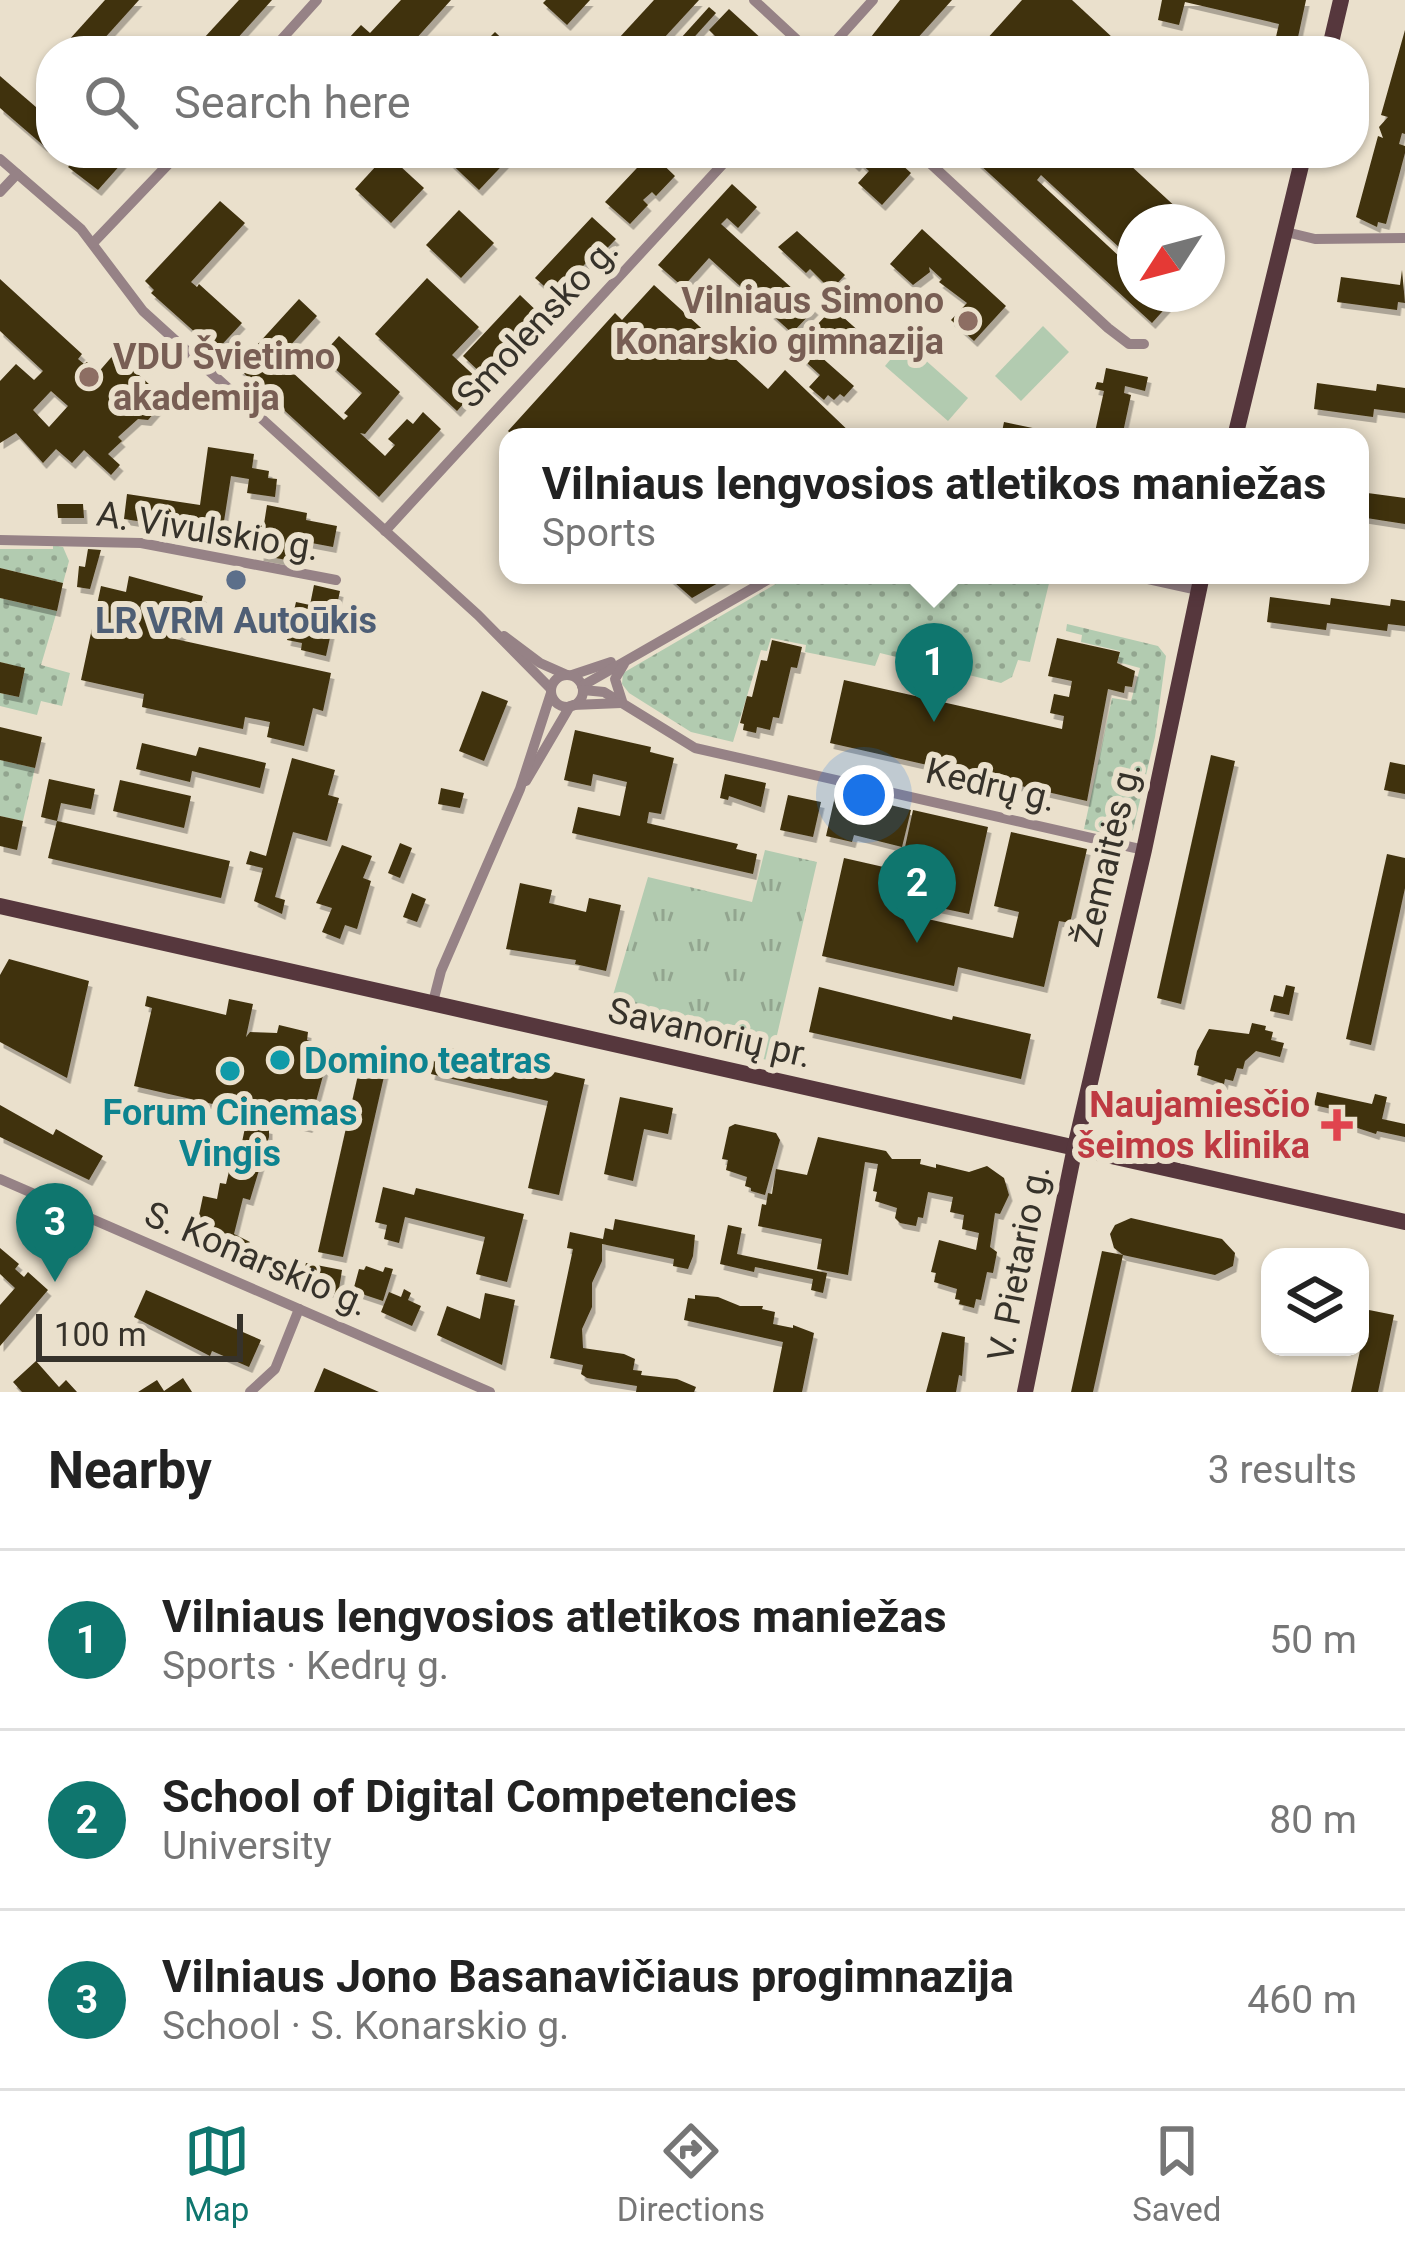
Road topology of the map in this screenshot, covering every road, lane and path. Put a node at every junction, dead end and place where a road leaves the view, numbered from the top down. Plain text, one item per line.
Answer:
1 (317, 0) edge
2 (754, 0) edge
3 (873, 0) edge
4 (1341, 0) edge
5 (285, 36) edge
6 (793, 36) edge
7 (841, 36) edge
8 (1333, 36) edge
9 (0, 159) edge
10 (165, 168) edge
11 (719, 168) edge
12 (935, 168) edge
13 (1301, 168) edge
14 (17, 174) junction
15 (0, 192) edge
16 (1286, 232) junction
17 (1405, 238) edge
18 (93, 242) junction
19 (1144, 344) dead end
20 (1237, 428) edge
21 (386, 531) junction
22 (0, 540) edge
23 (336, 580) dead end
24 (760, 584) edge
25 (1200, 584) edge
26 (494, 630) junction
27 (631, 655) junction
28 (569, 675) junction
29 (582, 688) junction
30 (551, 691) junction
31 (624, 703) junction
32 (571, 705) junction
33 (520, 789) junction
34 (1144, 850) junction
35 (0, 906) edge
36 (433, 1002) junction
37 (1075, 1148) junction
38 (0, 1179) edge
39 (1405, 1222) edge
40 (299, 1309) junction
41 (250, 1392) edge
42 (490, 1392) edge
43 (1025, 1392) edge

1 - 5 street
2 - 6 street
3 - 7 street
4 - 8 main road
9 - 14 street
10 - 18 street
11 - 21 street, Smolensko g.
12 - 19 street
13 - 16 main road
14 - 15 street
14 - 18 street
16 - 17 street
16 - 20 main road
18 - 21 street
21 - 26 street
22 - 23 street, A. Vivulskio g.
24 - 27 street
25 - 34 main road, Žemaitės g.
26 - 28 street
26 - 30 street
27 - 28 street
27 - 29 street
27 - 31 street
28 - 29 street
28 - 30 street
29 - 31 street, Kedrų g.
29 - 32 street
30 - 32 street
30 - 33 street
31 - 32 street
31 - 34 street, Kedrų g.
32 - 33 street
33 - 36 street
34 - 37 main road, Žemaitės g.
35 - 36 main road, Savanorių pr.
36 - 37 main road, Savanorių pr.
37 - 39 main road, Savanorių pr.
37 - 43 main road, V. Pietario g.
38 - 40 street, S. Konarskio g.
40 - 41 street
40 - 42 street, S. Konarskio g.

